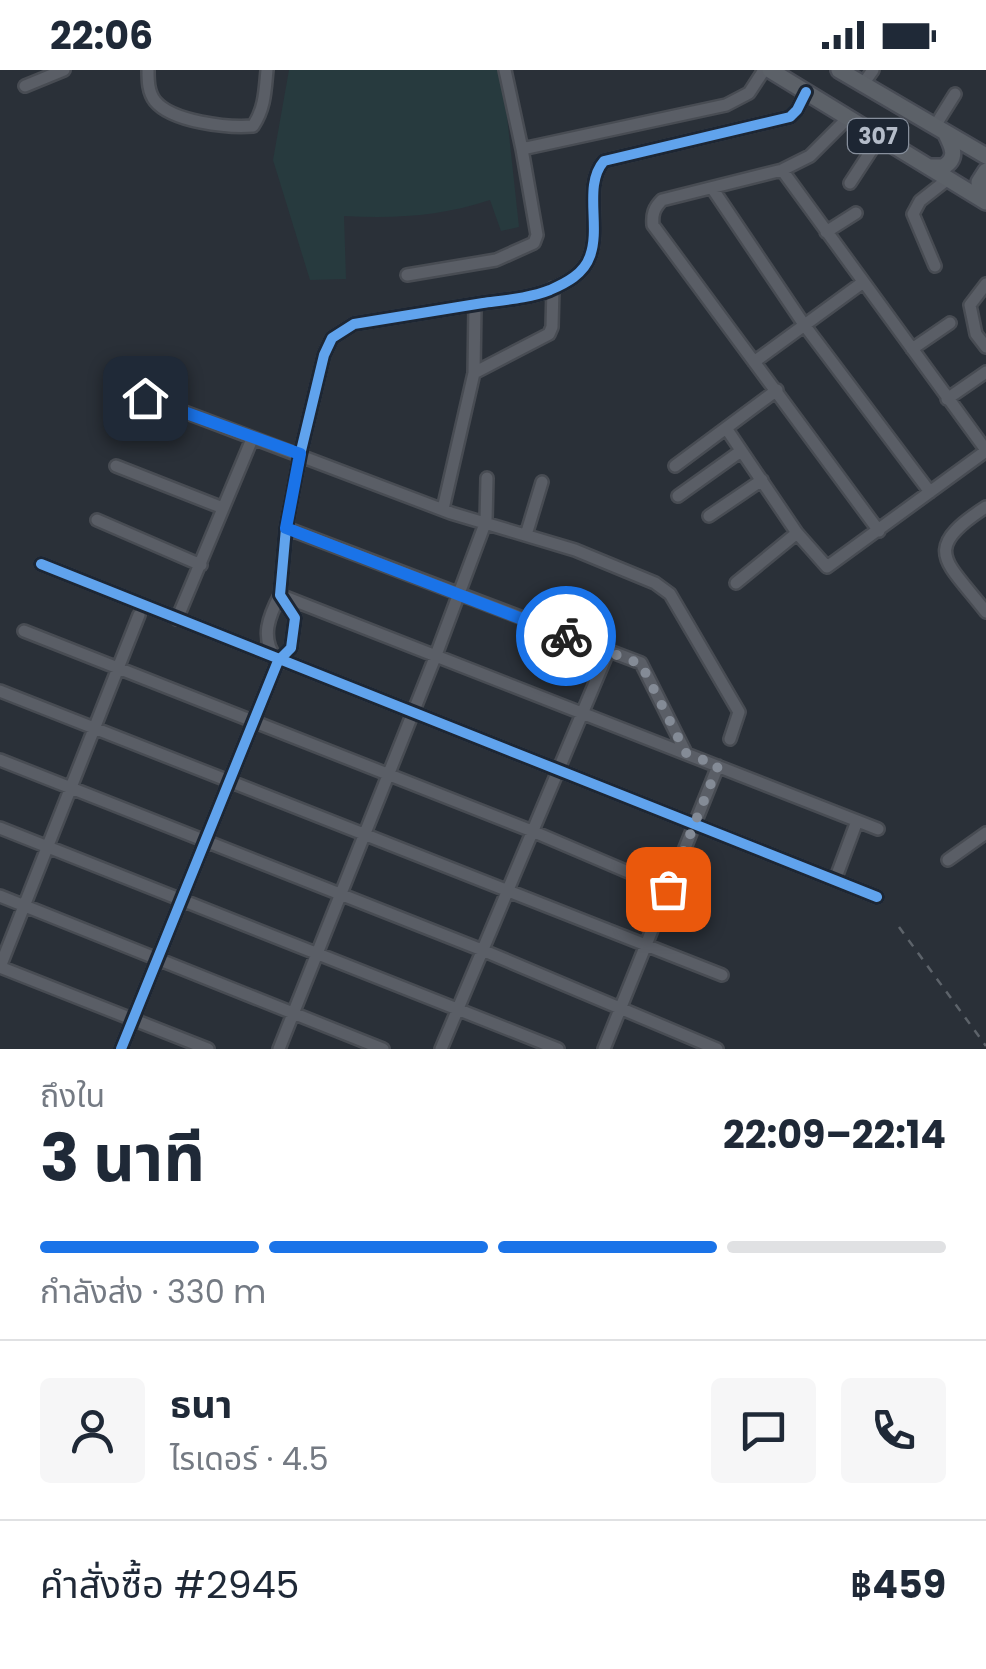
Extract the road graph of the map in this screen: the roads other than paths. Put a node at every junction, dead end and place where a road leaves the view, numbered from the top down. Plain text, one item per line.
1 (64, 70) edge
2 (148, 70) edge
3 (267, 70) edge
4 (505, 70) edge
5 (767, 70) edge
6 (840, 70) edge
7 (873, 70) edge
8 (863, 84) junction
9 (25, 86) dead end
10 (806, 92) junction
11 (955, 94) dead end
12 (849, 117) junction
13 (940, 129) junction
14 (880, 137) junction
15 (522, 149) junction
16 (986, 156) edge
17 (928, 167) junction
18 (782, 170) junction
19 (986, 171) edge
20 (948, 179) junction
21 (850, 183) dead end
22 (712, 188) junction
23 (984, 201) edge
24 (856, 212) dead end
25 (826, 232) junction
26 (935, 266) dead end
27 (407, 275) dead end
28 (862, 283) junction
29 (986, 284) edge
30 (553, 288) junction
31 (475, 305) junction
32 (950, 323) dead end
33 (805, 326) junction
34 (986, 347) edge
35 (912, 349) junction
36 (754, 362) junction
37 (986, 372) edge
38 (474, 373) junction
39 (777, 390) junction
40 (145, 398) dead end
41 (948, 399) junction
42 (726, 428) junction
43 (252, 439) junction
44 (986, 450) edge
45 (741, 451) junction
46 (300, 454) junction
47 (116, 466) dead end
48 (675, 466) dead end
49 (487, 478) dead end
50 (762, 480) junction
51 (542, 482) dead end
52 (930, 492) junction
53 (678, 496) dead end
54 (223, 508) junction
55 (443, 510) junction
56 (984, 512) edge
57 (709, 516) dead end
58 (97, 520) dead end
59 (486, 521) junction
60 (286, 528) junction
61 (878, 532) junction
62 (797, 534) junction
63 (526, 535) junction
64 (42, 564) dead end
65 (201, 564) junction
66 (736, 583) dead end
67 (458, 594) junction
68 (280, 595) junction
69 (986, 612) edge
70 (140, 615) dead end
71 (178, 619) junction
72 (24, 631) dead end
73 (608, 652) junction
74 (436, 655) junction
75 (278, 661) junction
76 (120, 668) junction
77 (0, 690) edge
78 (583, 711) junction
79 (413, 713) junction
80 (253, 720) junction
81 (96, 728) junction
82 (730, 738) dead end
83 (686, 753) junction
84 (0, 760) edge
85 (718, 766) junction
86 (558, 772) junction
87 (388, 774) junction
88 (228, 780) junction
89 (72, 788) junction
90 (858, 820) junction
91 (694, 825) junction
92 (0, 828) edge
93 (878, 829) dead end
94 (532, 831) junction
95 (364, 833) junction
96 (986, 833) edge
97 (205, 839) junction
98 (49, 847) junction
99 (948, 860) dead end
100 (834, 880) junction
101 (668, 889) junction
102 (508, 890) junction
103 (340, 894) junction
104 (0, 896) edge
105 (878, 897) dead end
106 (180, 899) junction
107 (26, 906) junction
108 (646, 944) junction
109 (482, 950) junction
110 (316, 954) junction
111 (157, 958) junction
112 (0, 967) edge
113 (722, 975) dead end
114 (620, 1008) junction
115 (457, 1010) junction
116 (293, 1013) junction
117 (132, 1020) junction
118 (121, 1049) edge
119 (208, 1049) edge
120 (279, 1049) edge
121 (384, 1049) edge
122 (441, 1049) edge
123 (558, 1049) edge
124 (604, 1049) edge
125 (717, 1049) edge

1 - 9 street
2 - 3 street
4 - 15 street
5 - 10 main road, 307
5 - 15 street
6 - 8 main road, 307
7 - 8 street
8 - 13 main road, 307
10 - 12 main road, 307
10 - 30 street
11 - 13 street
12 - 14 main road, 307
12 - 18 street
13 - 16 main road, 307
13 - 17 main road
14 - 17 main road, 307
14 - 21 street
15 - 27 street
17 - 20 main road, 307
18 - 22 street
18 - 25 street
19 - 23 main road
20 - 23 main road, 307
20 - 26 street
22 - 33 street
22 - 36 street
24 - 25 street
25 - 28 street
28 - 33 street
28 - 35 street
29 - 34 street
30 - 31 street
30 - 38 street
31 - 38 street
31 - 46 street
32 - 35 street
33 - 36 street
33 - 52 street
35 - 41 street
36 - 39 street
37 - 41 street
38 - 55 street
39 - 42 street
39 - 61 street
40 - 43 street
41 - 44 street
42 - 45 street
42 - 48 street
43 - 46 street
43 - 54 street
44 - 52 street
45 - 50 street
45 - 53 street
46 - 55 street
46 - 60 street
47 - 54 street
49 - 59 street
50 - 57 street
50 - 62 street
51 - 63 street
52 - 61 street
54 - 65 street
55 - 59 street
56 - 69 street
58 - 65 street
59 - 63 street
59 - 67 street
60 - 67 street
60 - 68 street
61 - 62 street
62 - 66 street
63 - 82 street
64 - 71 street
65 - 71 street
67 - 73 street
67 - 74 street
68 - 74 street
68 - 75 street
68 - 75 street
70 - 76 street
71 - 75 street
72 - 76 street
73 - 78 street
73 - 83 street
74 - 78 street
74 - 79 street
75 - 79 street
75 - 80 street
76 - 80 street
76 - 81 street
77 - 81 street
78 - 83 street
78 - 86 street
79 - 86 street
79 - 87 street
80 - 87 street
80 - 88 street
81 - 88 street
81 - 89 street
83 - 85 street
84 - 89 street
85 - 90 street
85 - 91 street
86 - 91 street
86 - 94 street
87 - 94 street
87 - 95 street
88 - 95 street
88 - 97 street
89 - 97 street
89 - 98 street
90 - 93 street
90 - 100 street
91 - 100 street
91 - 101 street
92 - 98 street
94 - 101 street
94 - 102 street
95 - 102 street
95 - 103 street
96 - 99 street
97 - 103 street
97 - 106 street
98 - 106 street
98 - 107 street
100 - 105 street
101 - 108 street
102 - 108 street
102 - 109 street
103 - 109 street
103 - 110 street
104 - 107 street
106 - 110 street
106 - 111 street
107 - 111 street
107 - 112 street
108 - 113 street
108 - 114 street
109 - 114 street
109 - 115 street
110 - 115 street
110 - 116 street
111 - 116 street
111 - 117 street
112 - 117 street
114 - 124 street
114 - 125 street
115 - 122 street
115 - 123 street
116 - 120 street
116 - 121 street
117 - 118 street
117 - 119 street

